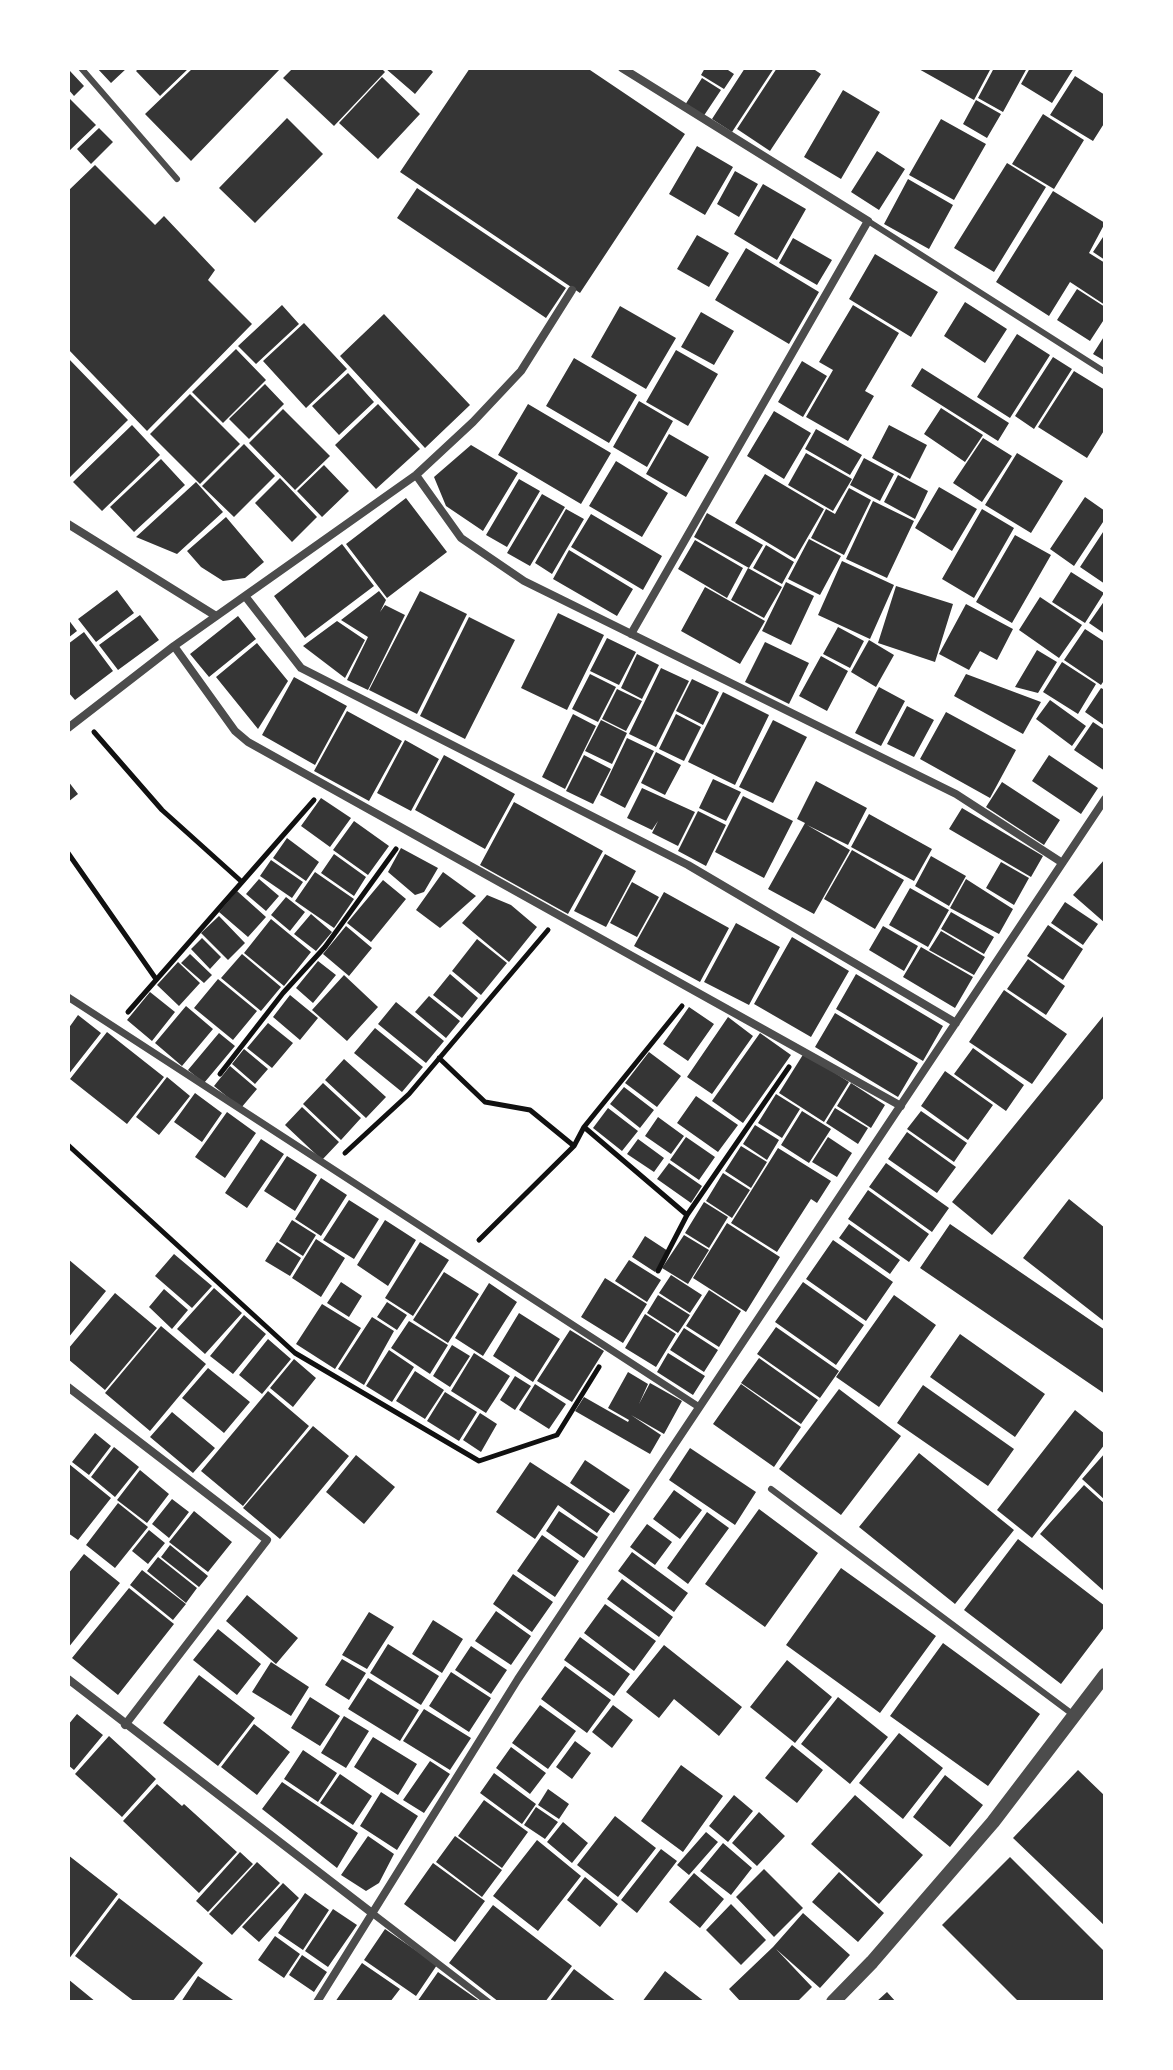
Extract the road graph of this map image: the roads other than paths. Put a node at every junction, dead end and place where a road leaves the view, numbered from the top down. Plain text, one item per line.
1 (81, 68) edge
2 (622, 68) edge
3 (177, 179) dead end
4 (868, 221) junction
5 (572, 290) dead end
6 (1105, 372) edge
7 (416, 475) junction
8 (68, 524) edge
9 (245, 596) junction
10 (216, 616) junction
11 (631, 634) junction
12 (174, 646) junction
13 (68, 728) edge
14 (1105, 799) edge
15 (1061, 862) junction
16 (68, 997) edge
17 (956, 1023) junction
18 (901, 1106) junction
19 (68, 1387) edge
20 (699, 1407) junction
21 (771, 1489) dead end
22 (1105, 1675) edge
23 (68, 1679) edge
24 (1075, 1716) junction
25 (125, 1725) junction
26 (372, 1913) junction
27 (317, 2002) edge
28 (488, 2002) edge
29 (833, 2002) edge

1 - 3 lane
2 - 4 street
4 - 6 lane
4 - 11 street
5 - 7 street
7 - 9 street
7 - 11 street
8 - 10 street
9 - 10 street
9 - 17 street
10 - 12 street
11 - 15 street
12 - 13 street
12 - 18 street
14 - 15 street
15 - 17 street
16 - 20 street
17 - 18 street
18 - 20 street
19 - 25 street
20 - 26 street
21 - 24 lane
22 - 24 street
23 - 25 street
24 - 29 street
25 - 26 street
26 - 27 street
26 - 28 street

